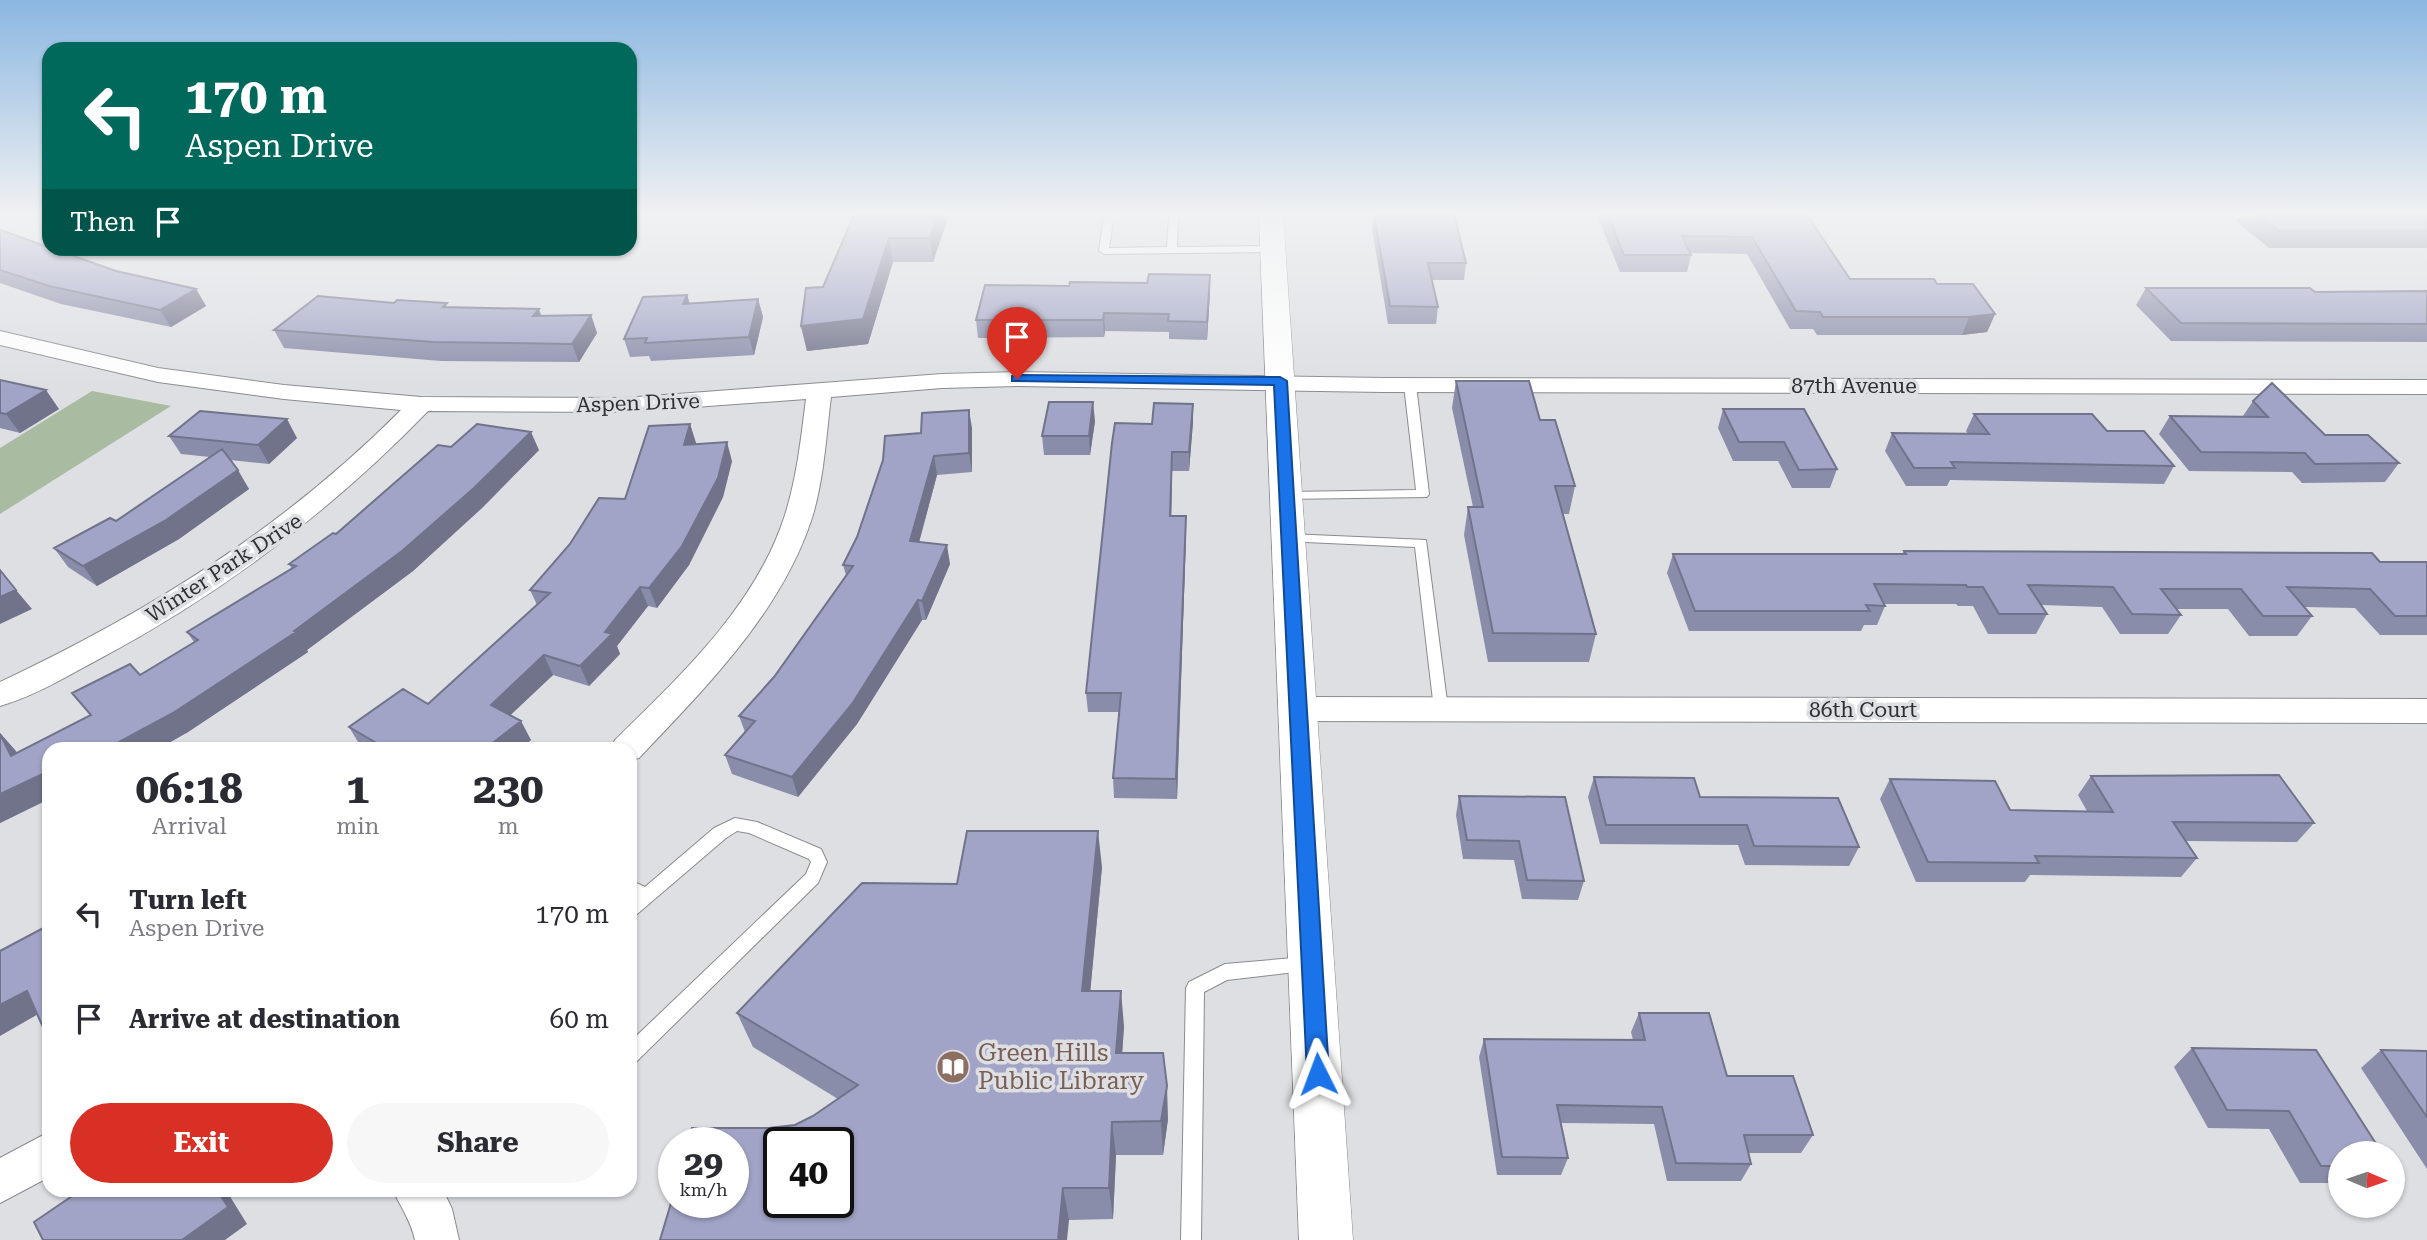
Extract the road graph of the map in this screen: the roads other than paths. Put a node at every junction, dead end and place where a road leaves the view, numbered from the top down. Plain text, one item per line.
1 (1274, 273) edge
2 (0, 338) edge
3 (1280, 381) junction
4 (1410, 385) junction
5 (2427, 387) edge
6 (819, 391) junction
7 (421, 404) junction
8 (1287, 496) junction
9 (1289, 538) junction
10 (0, 695) edge
11 (1298, 709) junction
12 (1441, 709) junction
13 (2427, 711) edge
14 (634, 742) edge
15 (637, 891) edge
16 (646, 896) junction
17 (637, 904) edge
18 (1312, 964) junction
19 (637, 1048) edge
20 (42, 1157) edge
21 (0, 1182) edge
22 (421, 1197) edge
23 (437, 1240) edge
24 (1191, 1240) edge
25 (1326, 1240) edge

1 - 3 street
2 - 7 street, Aspen Drive
3 - 4 street, 87th Avenue
3 - 6 street, Aspen Drive
3 - 8 street
4 - 5 street, 87th Avenue
4 - 8 lane
6 - 7 street, Aspen Drive
6 - 14 street
7 - 10 street, Winter Park Drive
8 - 9 street
9 - 11 street
9 - 12 lane
11 - 12 street, 86th Court
11 - 18 street
12 - 13 street, 86th Court
15 - 16 lane
16 - 17 lane
16 - 19 lane
18 - 24 lane
18 - 25 street
20 - 21 street
22 - 23 street

